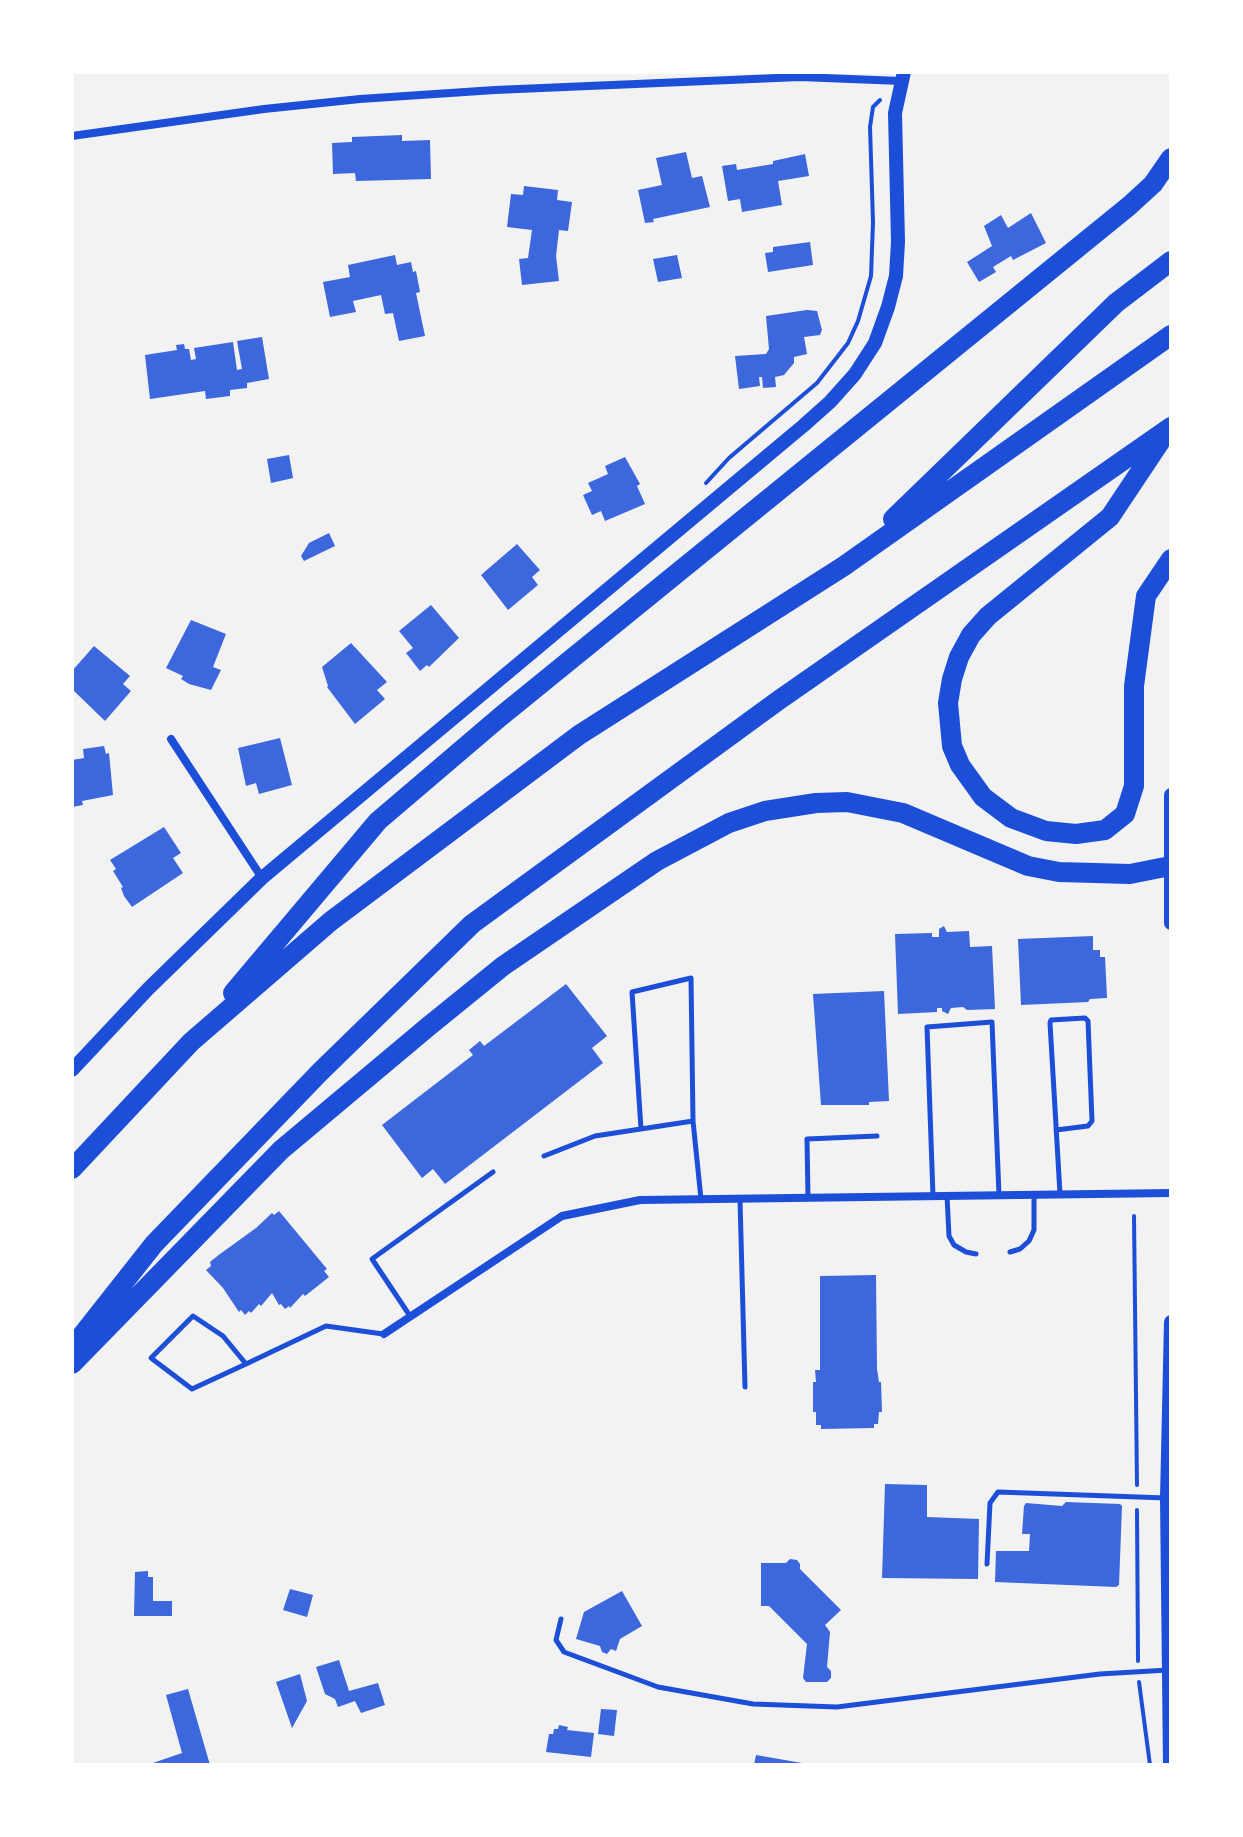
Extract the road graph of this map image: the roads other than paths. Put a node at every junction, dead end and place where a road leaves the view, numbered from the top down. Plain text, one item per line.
1 (800, 75) edge
2 (903, 77) edge
3 (72, 136) edge
4 (1171, 158) edge
5 (1171, 261) edge
6 (1171, 335) edge
7 (1170, 428) edge
8 (1171, 559) edge
9 (844, 566) junction
10 (171, 739) dead end
11 (1171, 795) edge
12 (1171, 866) edge
13 (262, 878) junction
14 (1171, 923) edge
15 (191, 1042) junction
16 (72, 1070) edge
17 (693, 1121) junction
18 (641, 1129) junction
19 (1056, 1130) junction
20 (877, 1136) dead end
21 (544, 1156) dead end
22 (72, 1169) edge
23 (493, 1172) dead end
24 (1171, 1193) edge
25 (1034, 1194) junction
26 (1060, 1194) junction
27 (947, 1195) junction
28 (999, 1195) junction
29 (933, 1196) junction
30 (808, 1198) junction
31 (701, 1199) junction
32 (740, 1199) junction
33 (1010, 1252) dead end
34 (976, 1254) dead end
35 (411, 1317) junction
36 (1171, 1322) edge
37 (384, 1334) joint
38 (72, 1348) edge
39 (72, 1364) edge
40 (246, 1364) junction
41 (745, 1387) dead end
42 (1167, 1498) junction
43 (987, 1564) dead end
44 (1169, 1578) edge
45 (561, 1619) dead end
46 (1169, 1670) junction
47 (1170, 1765) edge

1 - 2 street
1 - 3 street
2 - 13 street
4 - 15 highway
5 - 9 highway
6 - 9 highway
7 - 8 highway
7 - 38 highway
9 - 15 highway
10 - 13 street
11 - 12 street
12 - 14 street
12 - 39 highway
13 - 16 street
15 - 22 highway
17 - 18 lane
17 - 18 lane
17 - 31 lane
18 - 21 lane
19 - 19 lane
19 - 26 lane
20 - 30 lane
23 - 35 lane
24 - 26 street
25 - 26 street
25 - 28 street
25 - 33 lane
27 - 28 street
27 - 29 street
27 - 34 lane
28 - 29 lane
29 - 30 street
30 - 32 street
31 - 32 street
31 - 35 street
32 - 41 lane
35 - 37 street
36 - 42 street
37 - 40 lane
40 - 40 lane
42 - 43 lane
42 - 44 street
44 - 46 street
45 - 46 lane
46 - 47 street

